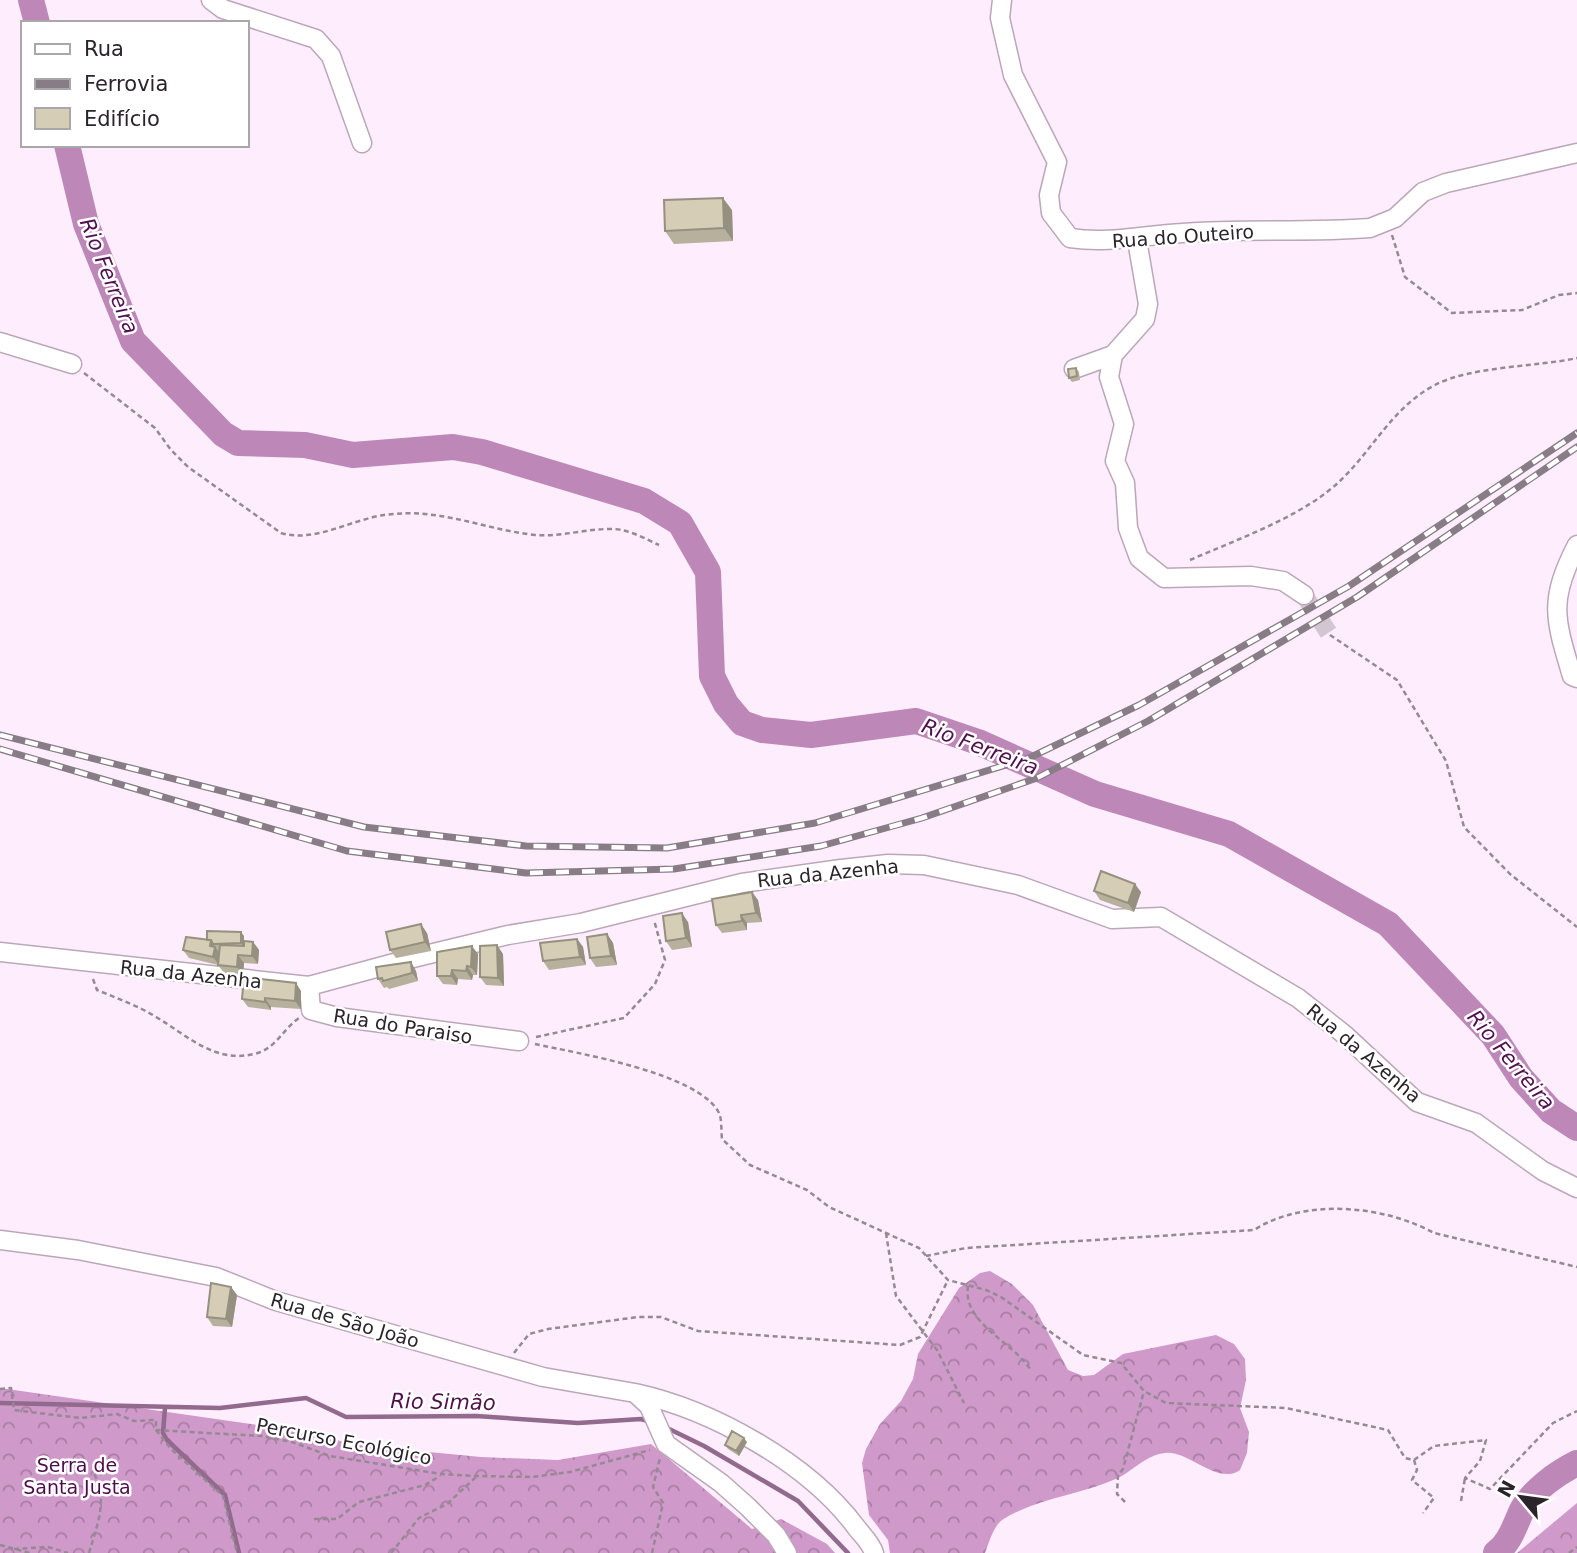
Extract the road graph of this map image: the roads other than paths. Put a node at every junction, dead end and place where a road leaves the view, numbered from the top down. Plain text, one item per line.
1 (211, 0) edge
2 (1002, 0) edge
3 (362, 143) dead end
4 (1577, 153) edge
5 (1137, 240) junction
6 (0, 342) edge
7 (1113, 355) junction
8 (72, 364) road end
9 (1074, 369) edge
10 (1577, 545) edge
11 (1304, 596) tunnel mouth
12 (1577, 678) edge
13 (0, 952) edge
14 (309, 986) junction
15 (519, 1041) road end
16 (1577, 1188) edge
17 (0, 1240) edge
18 (635, 1393) junction
19 (787, 1553) edge
20 (874, 1553) edge

1 - 3 street
2 - 5 street, Rua do Outeiro
4 - 5 street, Rua do Outeiro
5 - 7 street
6 - 8 street
7 - 9 street
7 - 11 street
10 - 12 street
13 - 14 street, Rua da Azenha
14 - 15 street, Rua do Paraiso
14 - 16 street, Rua da Azenha
17 - 18 street, Rua de São João
18 - 19 street
18 - 20 street, Rua de São João

